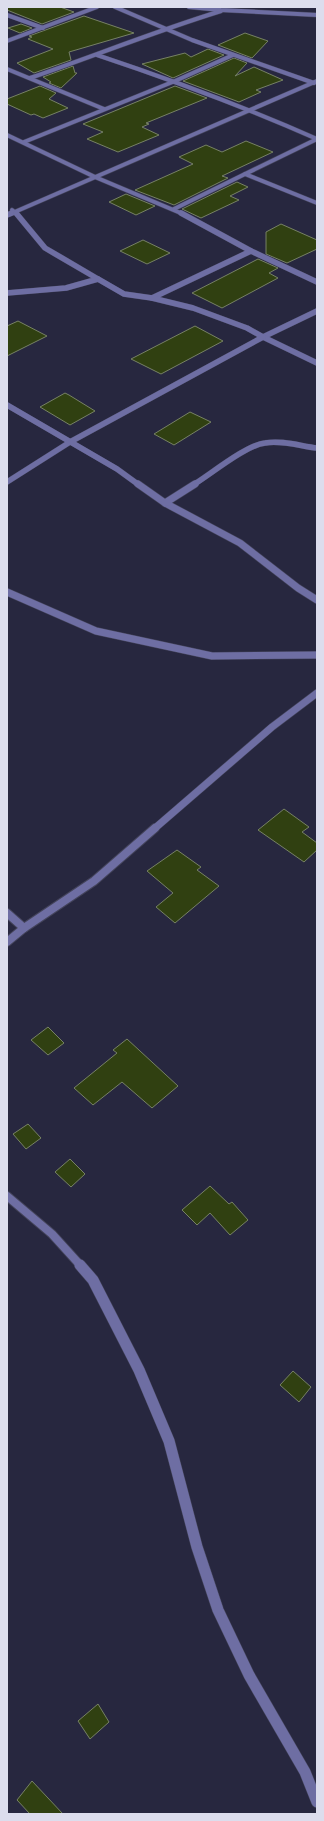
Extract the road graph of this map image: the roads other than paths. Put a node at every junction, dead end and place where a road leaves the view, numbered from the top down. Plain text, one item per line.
1 (97, 7) edge
2 (115, 7) edge
3 (189, 7) edge
4 (289, 10) dead end
5 (221, 11) junction
6 (282, 12) junction
7 (7, 15) edge
8 (317, 15) edge
9 (43, 28) junction
10 (163, 29) junction
11 (7, 41) edge
12 (97, 55) junction
13 (233, 55) junction
14 (7, 69) edge
15 (30, 78) junction
16 (175, 80) junction
17 (317, 81) edge
18 (312, 82) junction
19 (317, 84) edge
20 (104, 109) junction
21 (251, 110) junction
22 (7, 135) edge
23 (317, 139) edge
24 (24, 142) junction
25 (245, 174) junction
26 (95, 177) junction
27 (317, 203) edge
28 (174, 209) junction
29 (7, 210) edge
30 (15, 211) junction
31 (7, 215) edge
32 (251, 251) junction
33 (98, 279) junction
34 (317, 282) edge
35 (7, 293) edge
36 (152, 298) junction
37 (317, 311) edge
38 (263, 337) junction
39 (317, 363) edge
40 (7, 405) edge
41 (70, 442) junction
42 (317, 448) edge
43 (7, 482) edge
44 (165, 503) junction
45 (7, 592) edge
46 (317, 600) edge
47 (317, 655) edge
48 (317, 693) edge
49 (7, 913) edge
50 (24, 928) junction
51 (7, 942) edge
52 (7, 1196) edge
53 (317, 1802) edge

1 - 9 street
2 - 10 street
3 - 5 street
4 - 6 street
5 - 6 street
5 - 10 street
6 - 8 street
7 - 9 street
9 - 11 street
10 - 12 street
10 - 13 street
12 - 15 street
12 - 16 street
13 - 16 street
13 - 18 street
14 - 15 street
15 - 20 street
16 - 20 street
16 - 21 street
17 - 18 street
18 - 19 street
18 - 21 street
20 - 24 street
21 - 23 street
21 - 26 street
22 - 24 street
23 - 25 street
24 - 26 street
25 - 27 street
25 - 28 street
26 - 28 street
26 - 30 street
28 - 32 street
29 - 30 street
30 - 31 street
30 - 33 street
32 - 34 street
32 - 36 street
33 - 35 street
33 - 36 street
36 - 38 street
37 - 38 street
38 - 39 street
38 - 41 street
40 - 41 street
41 - 43 street
41 - 44 street
42 - 44 street
44 - 46 street
45 - 47 street
48 - 50 street
49 - 50 street
50 - 51 street
52 - 53 street

